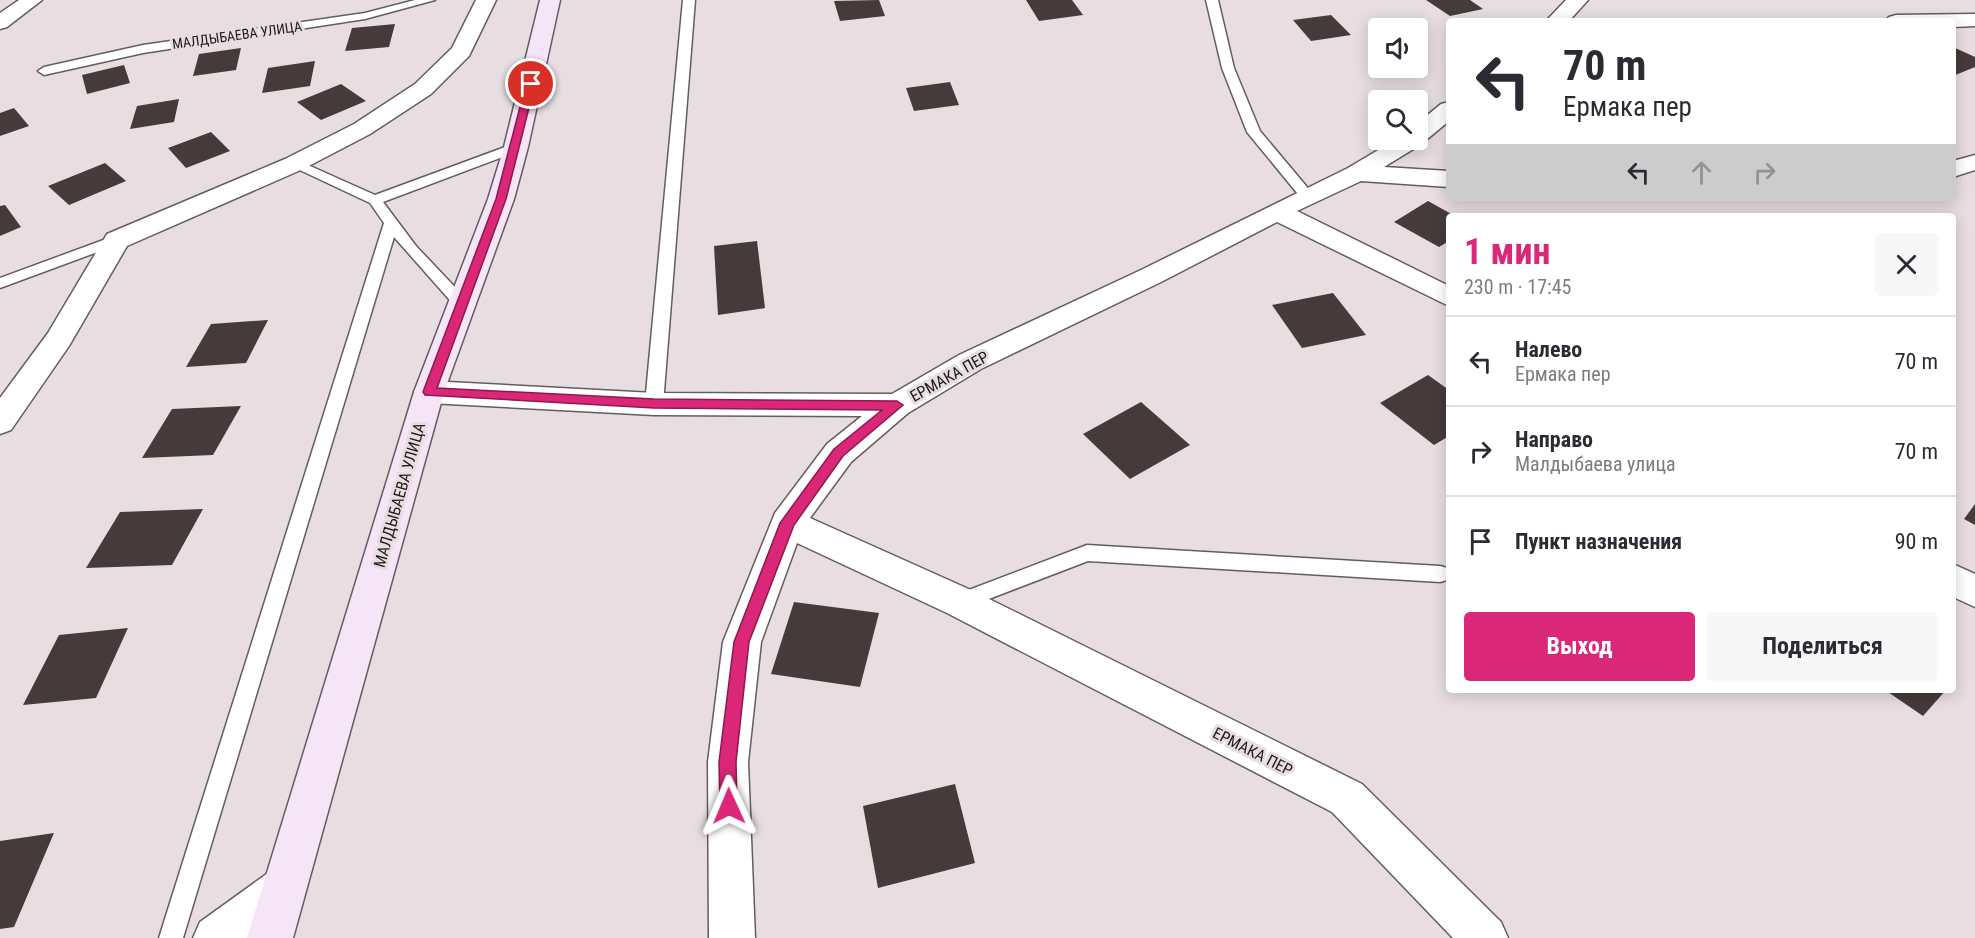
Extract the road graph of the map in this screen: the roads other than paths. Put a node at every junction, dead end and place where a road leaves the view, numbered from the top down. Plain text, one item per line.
1 (32, 0) edge
2 (429, 0) edge
3 (486, 0) edge
4 (550, 0) edge
5 (688, 0) edge
6 (1212, 0) edge
7 (1578, 0) edge
8 (1560, 18) edge
9 (1956, 20) edge
10 (1975, 20) edge
11 (0, 23) edge
12 (44, 71) dead end
13 (1446, 112) edge
14 (1446, 125) edge
15 (1428, 127) edge
16 (1428, 131) edge
17 (516, 147) junction
18 (1395, 150) edge
19 (1975, 162) edge
20 (294, 164) junction
21 (1956, 168) edge
22 (1357, 173) junction
23 (1446, 179) edge
24 (1307, 196) junction
25 (375, 200) junction
26 (1278, 212) junction
27 (391, 224) junction
28 (117, 240) junction
29 (0, 284) edge
30 (1446, 296) edge
31 (461, 302) junction
32 (429, 392) junction
33 (654, 404) junction
34 (897, 405) junction
35 (0, 422) edge
36 (787, 523) junction
37 (1440, 574) dead end
38 (1956, 581) edge
39 (1975, 592) edge
40 (960, 602) junction
41 (284, 889) junction
42 (171, 938) edge
43 (216, 938) edge
44 (270, 938) edge
45 (732, 938) edge
46 (1485, 938) edge

1 - 11 street
2 - 12 lane, МАЛДЫБАЕВА УЛИЦА
3 - 20 street
4 - 17 main road, МАЛДЫБАЕВА УЛИЦА
5 - 33 lane
6 - 24 lane
7 - 8 street
9 - 10 street
13 - 15 street
14 - 16 street
17 - 25 lane
17 - 31 main road, МАЛДЫБАЕВА УЛИЦА
18 - 22 street, ЕРМАКА ПЕР
19 - 21 street
20 - 25 lane
20 - 28 street
22 - 23 street, ЕРМАКА ПЕР
22 - 24 street, ЕРМАКА ПЕР
24 - 26 street, ЕРМАКА ПЕР
25 - 27 lane
26 - 30 street
26 - 34 street, ЕРМАКА ПЕР
27 - 31 lane
27 - 42 lane
28 - 29 lane
28 - 35 street
31 - 32 main road, МАЛДЫБАЕВА УЛИЦА
32 - 33 street, ЕРМАКА ПЕР
32 - 41 main road, МАЛДЫБАЕВА УЛИЦА
33 - 34 street, ЕРМАКА ПЕР
34 - 36 street
36 - 40 street, ЕРМАКА ПЕР
36 - 45 street
37 - 40 lane
38 - 39 street
40 - 46 street, ЕРМАКА ПЕР
41 - 43 street
41 - 44 main road, МАЛДЫБАЕВА УЛИЦА

